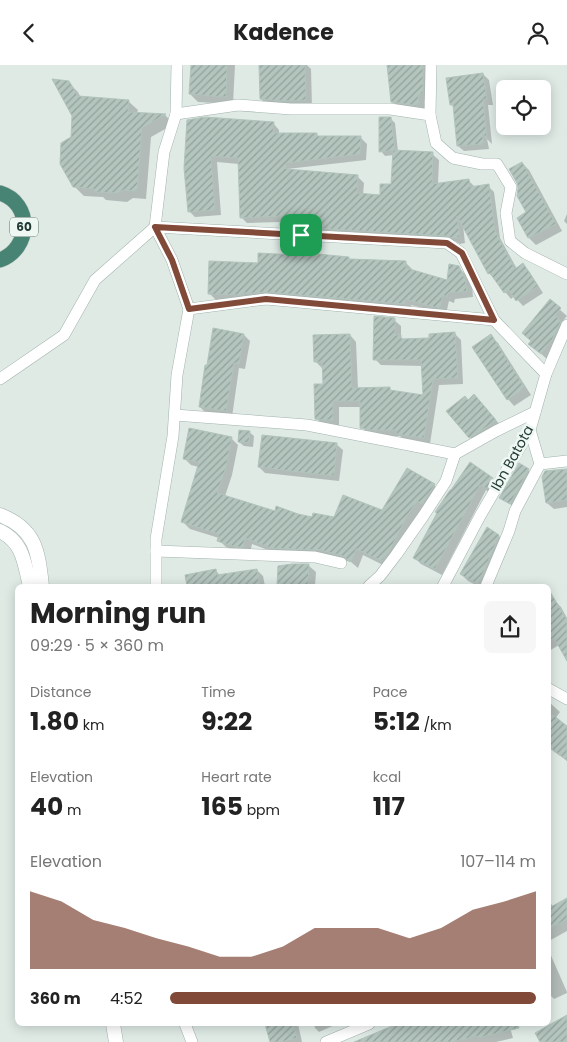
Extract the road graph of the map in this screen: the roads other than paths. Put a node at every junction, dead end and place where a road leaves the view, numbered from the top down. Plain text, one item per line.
1 (177, 65) edge
2 (431, 65) edge
3 (176, 114) junction
4 (430, 115) junction
5 (0, 193) edge
6 (155, 227) junction
7 (0, 260) edge
8 (567, 274) edge
9 (189, 309) junction
10 (494, 320) junction
11 (567, 325) edge
12 (546, 374) junction
13 (0, 379) edge
14 (535, 412) junction
15 (174, 415) junction
16 (530, 430) junction
17 (455, 454) junction
18 (567, 461) edge
19 (540, 464) junction
20 (1, 515) edge
21 (1, 532) edge
22 (156, 551) junction
23 (341, 563) dead end
24 (30, 584) edge
25 (42, 584) edge
26 (156, 584) edge
27 (372, 584) edge
28 (444, 584) edge
29 (487, 584) edge
30 (551, 690) edge
31 (567, 699) edge
32 (113, 1026) edge
33 (186, 1026) edge
34 (364, 1026) edge
35 (116, 1042) edge
36 (192, 1042) edge
37 (326, 1042) edge

1 - 3 street
2 - 4 street
3 - 4 street
3 - 6 street
4 - 8 street
5 - 7 highway, 60
6 - 9 street
6 - 10 street
6 - 13 street
9 - 10 street
9 - 15 street
10 - 12 street
11 - 12 street, Ibn Batota
12 - 14 street, Ibn Batota
14 - 16 street, Ibn Batota
14 - 17 street
15 - 17 street
15 - 22 street
16 - 19 street
16 - 28 street, Ibn Batota
17 - 27 street
18 - 19 street
19 - 29 street
20 - 25 street
21 - 24 street
22 - 23 street
22 - 26 street
30 - 31 street
32 - 35 street
33 - 36 street
34 - 37 street

